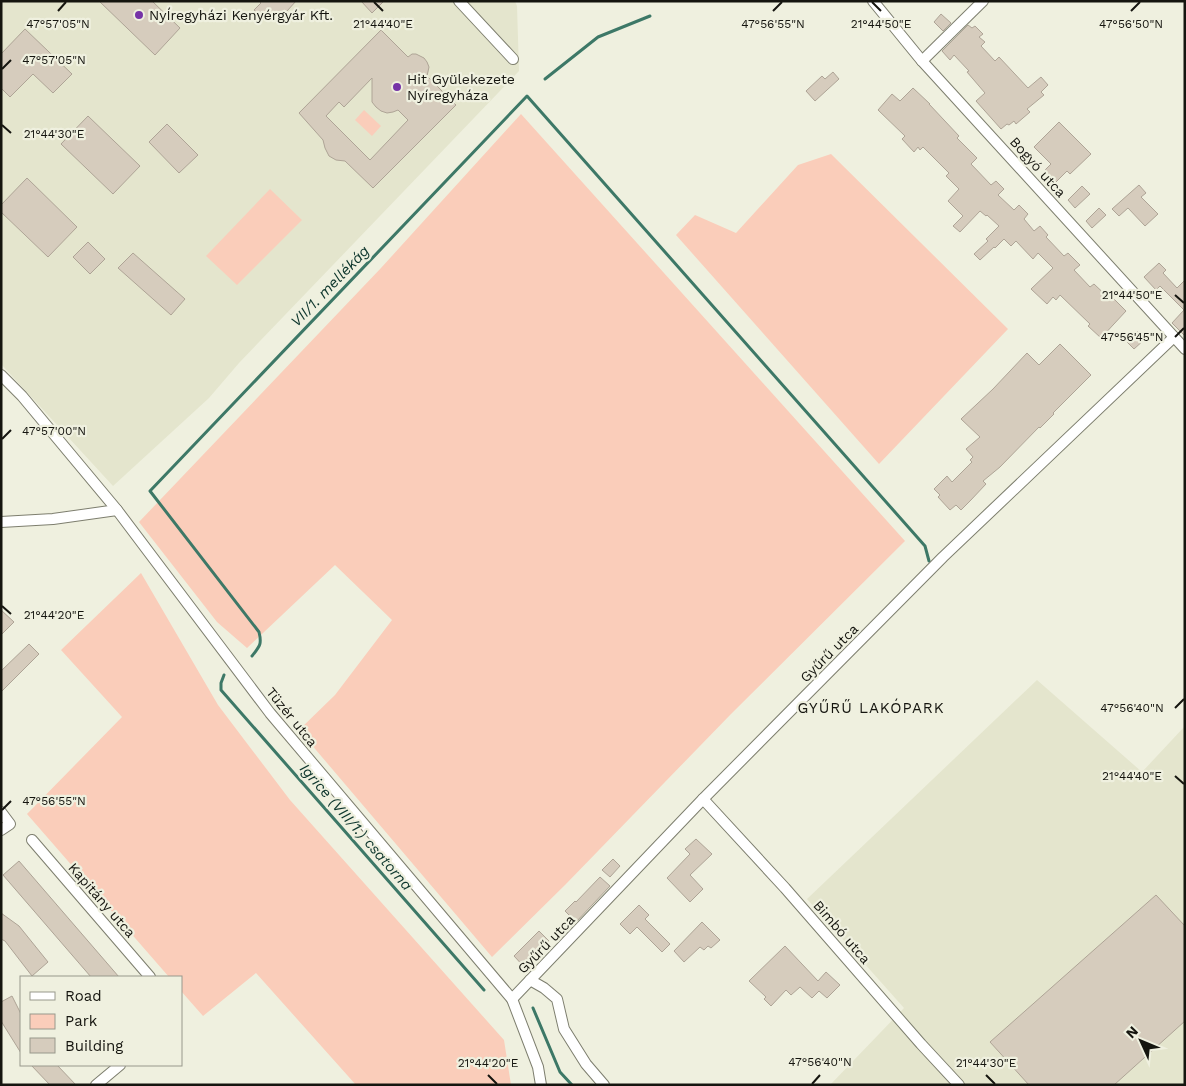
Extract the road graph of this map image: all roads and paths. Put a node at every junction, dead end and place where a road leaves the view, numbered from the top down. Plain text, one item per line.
1 (459, 1) edge
2 (873, 1) edge
3 (983, 1) edge
4 (512, 59) dead end
5 (922, 61) junction
6 (1174, 337) junction
7 (1185, 349) edge
8 (1, 374) edge
9 (117, 510) junction
10 (1, 522) edge
11 (703, 799) junction
12 (1, 812) edge
13 (6, 827) edge
14 (32, 840) dead end
15 (149, 976) edge
16 (530, 980) junction
17 (512, 999) junction
18 (119, 1066) edge
19 (96, 1085) edge
20 (540, 1085) edge
21 (604, 1085) edge
22 (959, 1085) edge

1 - 4 street
2 - 5 street, Bogyó utca
3 - 5 street
5 - 6 street, Bogyó utca
6 - 7 street, Bogyó utca
6 - 11 street, Gyűrű utca
8 - 9 street, Tüzér utca
9 - 10 street
9 - 17 street, Tüzér utca
11 - 16 street, Gyűrű utca
11 - 22 street, Bimbó utca
12 - 13 street
14 - 15 street, Kapitány utca
16 - 17 street, Gyűrű utca
16 - 21 street
17 - 20 street, Tüzér utca
18 - 19 street

